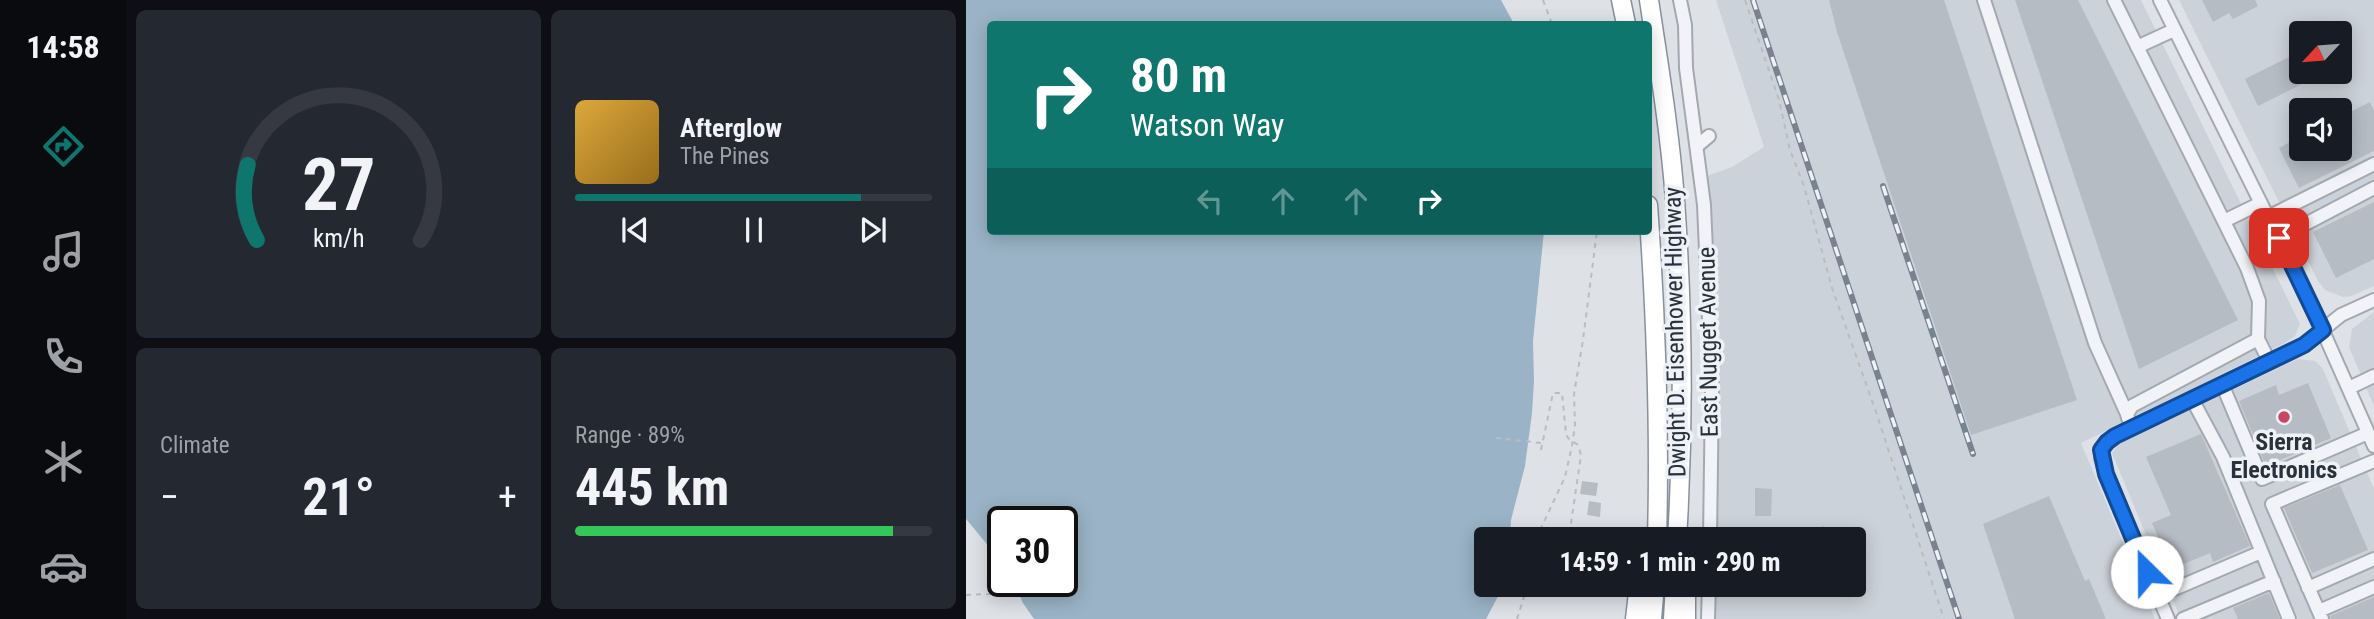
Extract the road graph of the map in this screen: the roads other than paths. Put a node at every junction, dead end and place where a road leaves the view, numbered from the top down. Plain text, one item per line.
1 (1621, 0) edge
2 (1649, 0) edge
3 (1680, 0) edge
4 (1984, 0) edge
5 (2114, 0) edge
6 (2160, 0) edge
7 (1625, 21) edge
8 (2175, 30) junction
9 (2137, 47) junction
10 (1709, 136) dead end
11 (1697, 146) junction
12 (2374, 164) edge
13 (2374, 188) edge
14 (2303, 200) junction
15 (2261, 203) junction
16 (2268, 217) junction
17 (2314, 220) junction
18 (2224, 221) junction
19 (1650, 235) edge
20 (2279, 238) junction
21 (1679, 280) junction
22 (2374, 300) edge
23 (1656, 318) junction
24 (2323, 330) junction
25 (2258, 340) junction
26 (2269, 361) junction
27 (2374, 376) edge
28 (2222, 384) junction
29 (2349, 388) junction
30 (2192, 399) junction
31 (2127, 414) junction
32 (2132, 428) junction
33 (2368, 433) junction
34 (2374, 446) edge
35 (2374, 461) edge
36 (1646, 527) edge
37 (1657, 527) edge
38 (1677, 527) edge
39 (1686, 527) edge
40 (1710, 527) edge
41 (2262, 552) junction
42 (2374, 559) edge
43 (2274, 581) junction
44 (2374, 587) edge
45 (2308, 588) junction
46 (2158, 596) junction
47 (1637, 597) edge
48 (1654, 597) edge
49 (1674, 597) edge
50 (1686, 597) edge
51 (1709, 597) edge
52 (2320, 615) edge
53 (1634, 619) edge
54 (1653, 619) edge
55 (1673, 619) edge
56 (1686, 619) edge
57 (1708, 619) edge
58 (2168, 619) edge
59 (2183, 619) edge
60 (2290, 619) edge

1 - 7 highway
2 - 21 highway, Dwight D. Eisenhower Highway
3 - 11 street, East Nugget Avenue
4 - 31 street
5 - 9 street
6 - 8 street
8 - 9 street
8 - 15 street
9 - 18 street
10 - 11 street
11 - 40 street, East Nugget Avenue
12 - 14 street
13 - 17 street
14 - 16 street
14 - 17 street
15 - 16 street
15 - 18 street
16 - 20 street
17 - 20 street
18 - 25 street
19 - 23 highway, Dwight D. Eisenhower Highway
20 - 24 street
21 - 38 highway, Dwight D. Eisenhower Highway
21 - 39 highway
22 - 24 street
23 - 36 highway
23 - 37 highway, Dwight D. Eisenhower Highway
24 - 26 street
24 - 29 street
25 - 26 street
25 - 31 street
26 - 28 street
27 - 29 street
28 - 30 street
28 - 33 street
29 - 33 street
30 - 32 street
30 - 41 street
31 - 32 street
32 - 46 street
33 - 34 street
35 - 45 street
41 - 43 street
41 - 46 street
42 - 45 street
43 - 59 street
43 - 60 street
44 - 52 street
45 - 52 street
46 - 58 street
47 - 53 highway
48 - 54 highway
49 - 55 highway
50 - 56 highway
51 - 57 street

